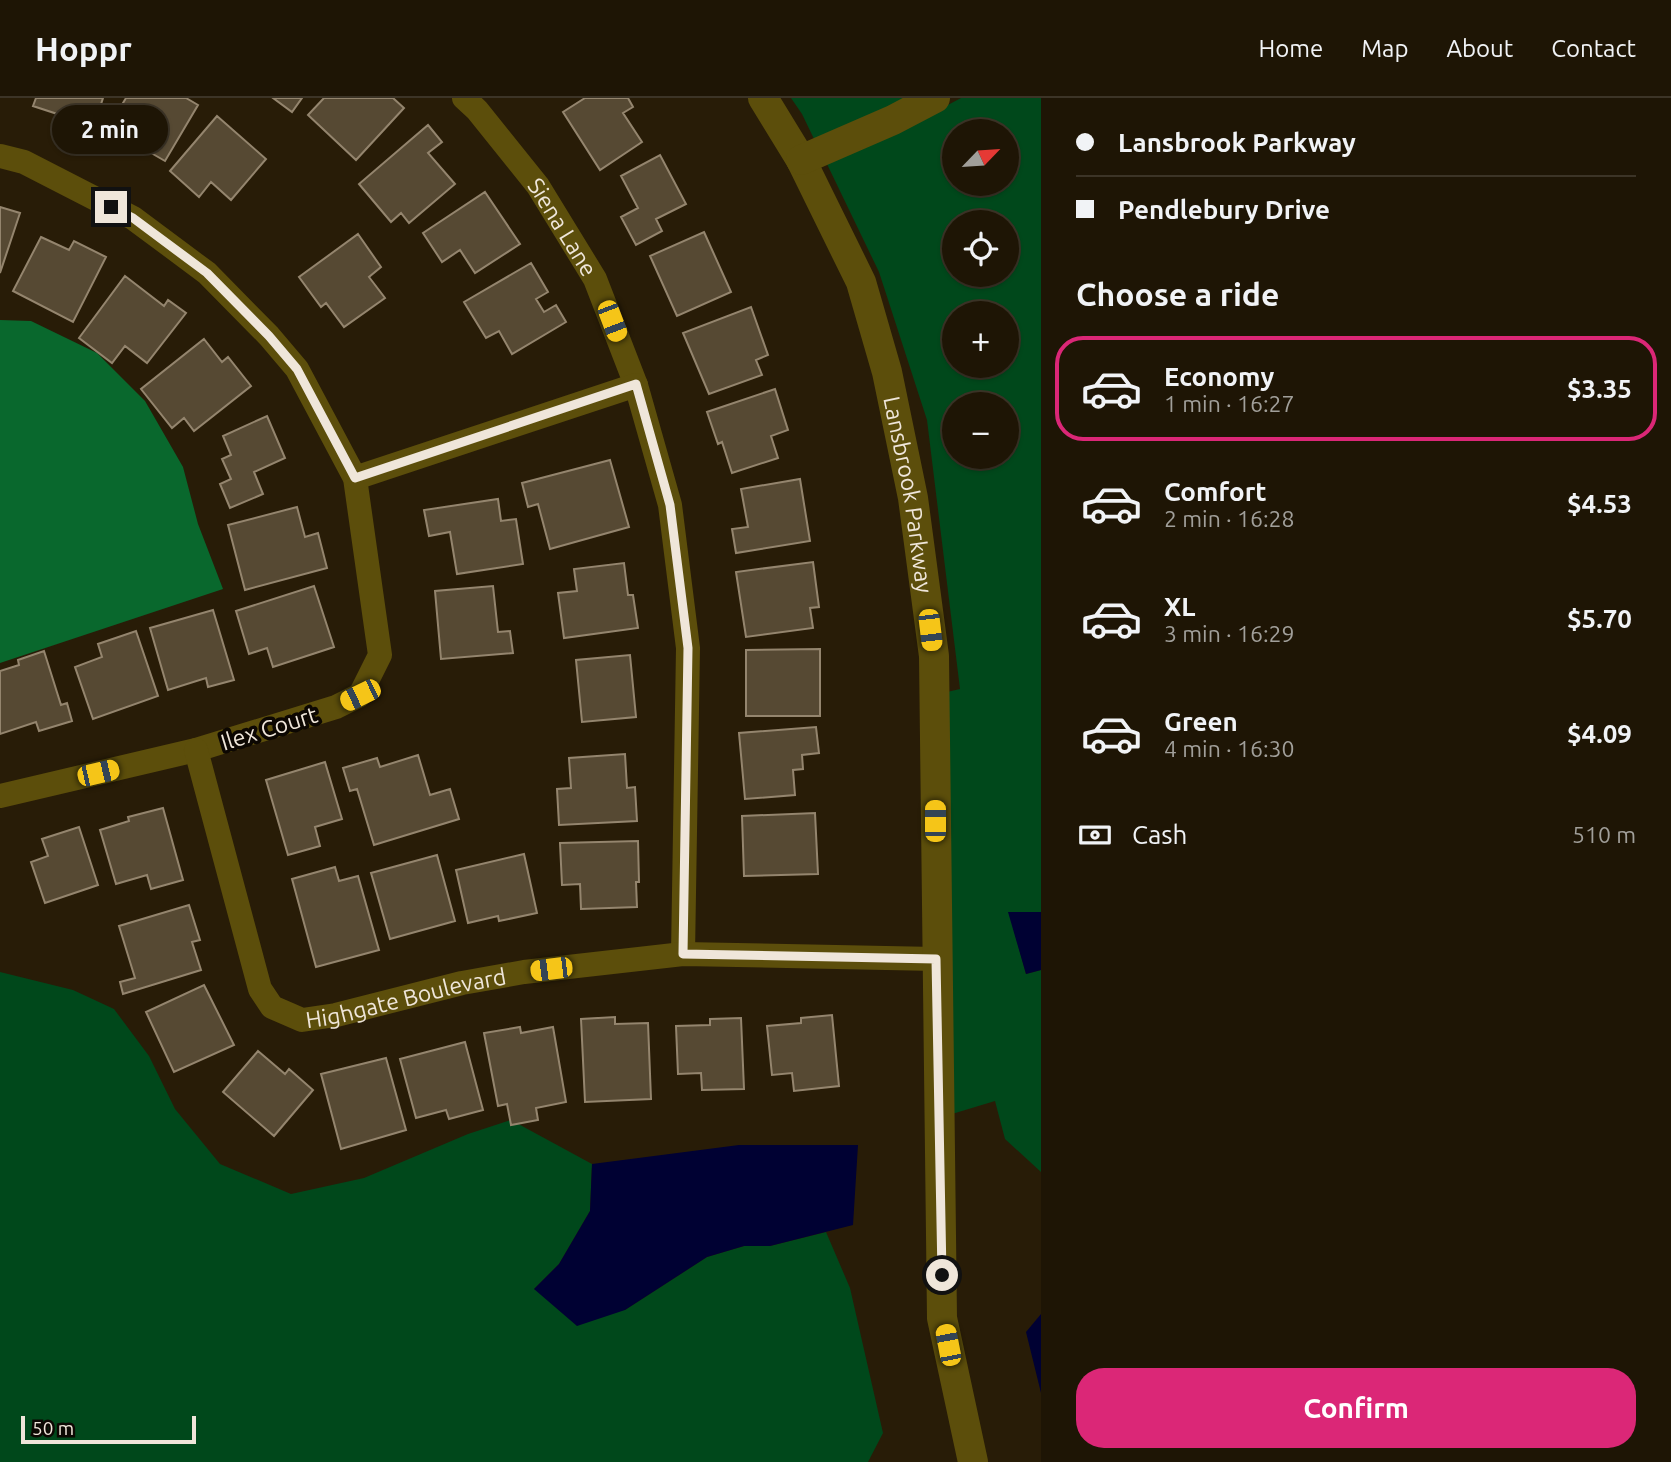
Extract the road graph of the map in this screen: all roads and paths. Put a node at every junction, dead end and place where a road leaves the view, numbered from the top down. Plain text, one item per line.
1 (464, 98) edge
2 (764, 98) edge
3 (935, 98) edge
4 (0, 156) edge
5 (801, 160) junction
6 (636, 384) junction
7 (355, 478) junction
8 (196, 750) junction
9 (0, 796) edge
10 (683, 954) junction
11 (936, 959) junction
12 (973, 1462) edge

1 - 6 street, Siena Lane
2 - 5 street, Lansbrook Parkway
3 - 5 street
4 - 7 street, Ilex Court
5 - 11 street, Lansbrook Parkway
6 - 7 street
6 - 10 street, Siena Lane
7 - 8 street, Ilex Court
8 - 9 street, Ilex Court
8 - 10 street, Highgate Boulevard
10 - 11 street, Highgate Boulevard
11 - 12 street, Lansbrook Parkway

